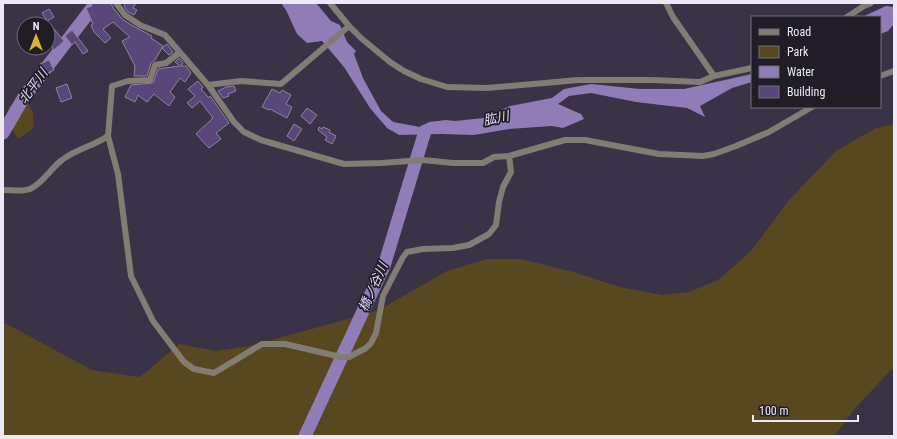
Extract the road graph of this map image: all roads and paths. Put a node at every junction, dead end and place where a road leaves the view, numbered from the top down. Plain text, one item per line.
1 (116, 3) edge
2 (330, 3) edge
3 (666, 3) edge
4 (872, 3) edge
5 (849, 16) edge
6 (347, 28) junction
7 (179, 53) junction
8 (751, 68) edge
9 (894, 71) edge
10 (714, 76) junction
11 (881, 76) edge
12 (208, 85) junction
13 (810, 108) edge
14 (108, 136) junction
15 (509, 156) junction
16 (3, 190) edge

1 - 7 street
2 - 6 street
3 - 10 street
4 - 5 street
6 - 10 street
6 - 12 street
7 - 12 street
7 - 14 street
8 - 10 street
9 - 11 street
12 - 15 street
13 - 15 street
14 - 15 street
14 - 16 street

